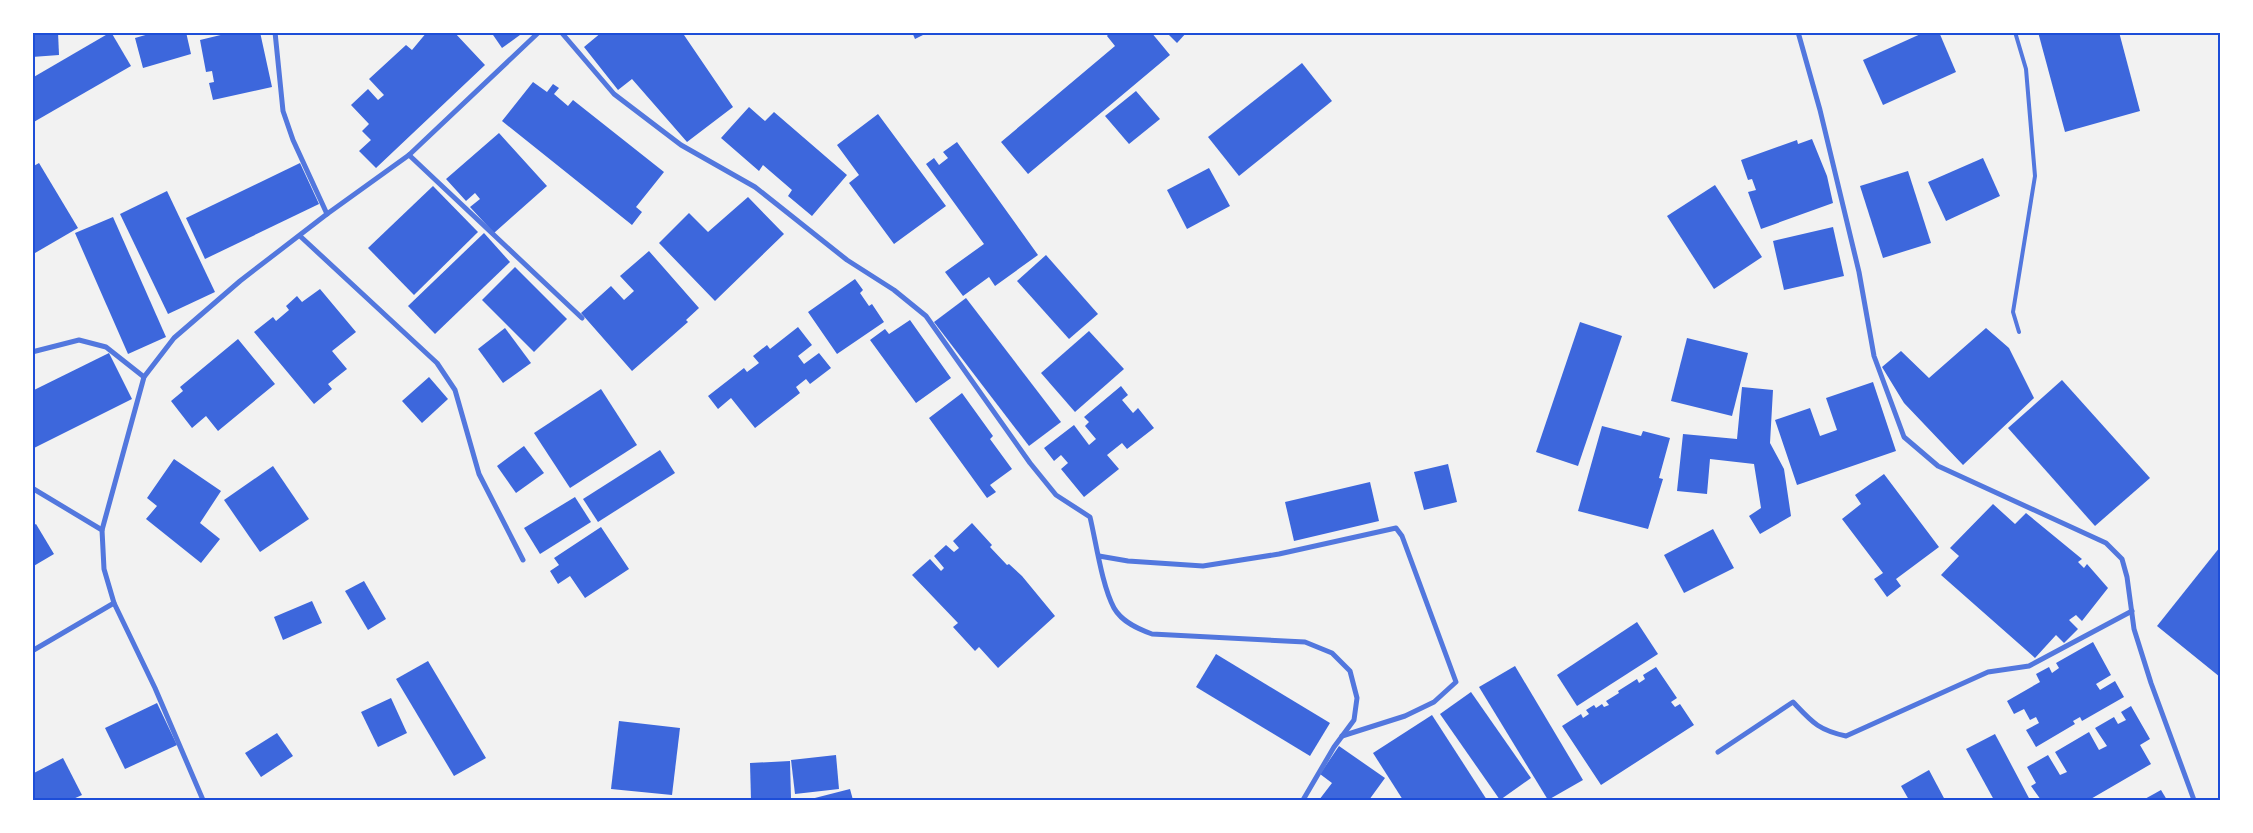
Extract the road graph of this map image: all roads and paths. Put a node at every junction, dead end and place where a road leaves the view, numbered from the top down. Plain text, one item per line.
1 (275, 32) edge
2 (539, 32) edge
3 (561, 32) edge
4 (1798, 32) edge
5 (2015, 32) edge
6 (409, 155) junction
7 (327, 214) junction
8 (300, 236) junction
9 (582, 318) dead end
10 (2019, 332) dead end
11 (32, 352) edge
12 (144, 376) junction
13 (32, 488) edge
14 (102, 530) junction
15 (1099, 556) junction
16 (523, 560) dead end
17 (114, 603) junction
18 (2132, 611) junction
19 (32, 651) edge
20 (1342, 736) junction
21 (1718, 752) dead end
22 (203, 800) edge
23 (1304, 800) edge
24 (2194, 800) edge

1 - 7 street
2 - 6 street
3 - 15 street
4 - 18 street
5 - 10 lane
6 - 7 street
6 - 9 street
7 - 8 street
8 - 12 street
8 - 16 street
11 - 12 street
12 - 14 street
13 - 14 street
14 - 17 street
15 - 20 street
15 - 20 street
17 - 19 street
17 - 22 street
18 - 21 street
18 - 24 street
20 - 23 street

